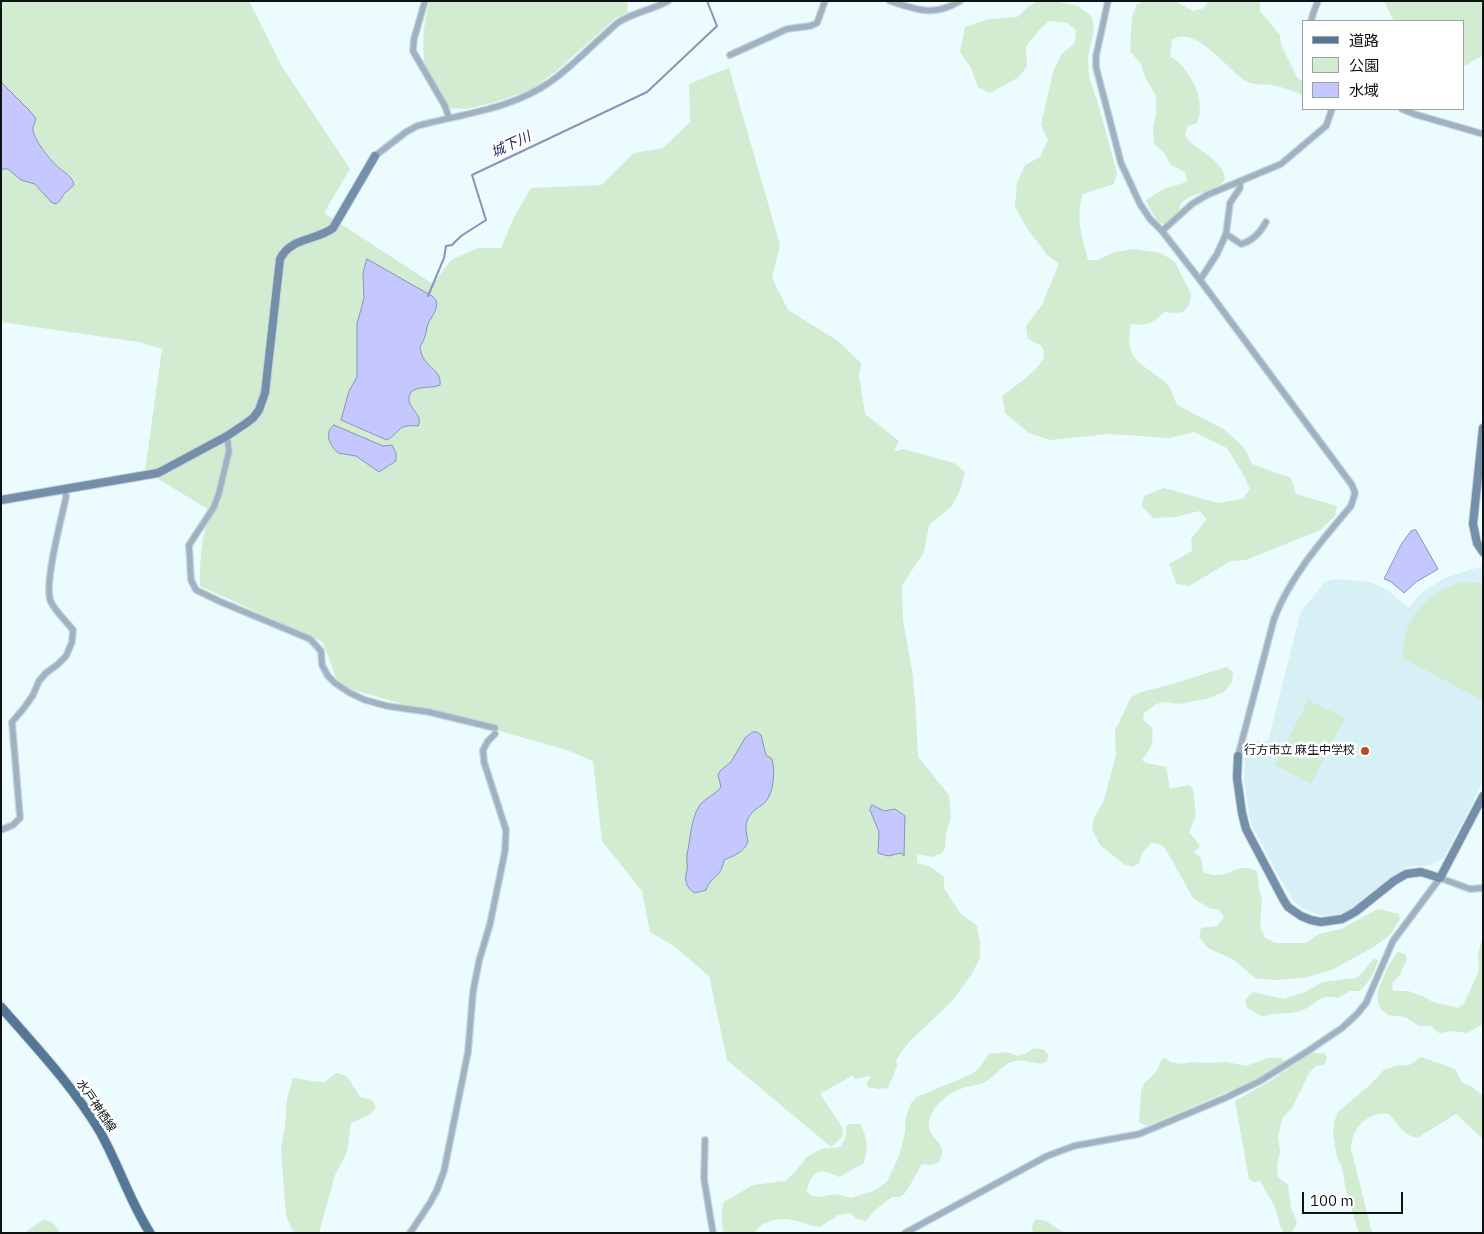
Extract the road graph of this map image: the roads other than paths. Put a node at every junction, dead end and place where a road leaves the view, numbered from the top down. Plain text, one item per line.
1 (425, 1) edge
2 (668, 1) edge
3 (825, 1) edge
4 (890, 1) edge
5 (960, 1) edge
6 (1108, 1) edge
7 (1318, 1) edge
8 (1312, 20) edge
9 (730, 55) dead end
10 (1332, 110) edge
11 (1404, 110) edge
12 (449, 118) junction
13 (1483, 134) edge
14 (375, 156) joint
15 (1240, 181) junction
16 (1266, 222) dead end
17 (1162, 231) junction
18 (1226, 234) junction
19 (1200, 280) junction
20 (1483, 428) edge
21 (227, 436) junction
22 (64, 489) junction
23 (1, 500) edge
24 (1483, 552) edge
25 (1238, 756) joint
26 (1483, 796) edge
27 (1, 830) edge
28 (1440, 878) junction
29 (1483, 888) edge
30 (1, 1006) edge
31 (705, 1140) dead end
32 (150, 1233) edge
33 (410, 1233) edge
34 (713, 1233) edge
35 (905, 1233) edge

1 - 12 street
2 - 12 street
3 - 9 street
4 - 5 street
6 - 17 street
7 - 8 street
10 - 15 street
11 - 13 street
12 - 14 street
14 - 21 street
15 - 17 street
15 - 18 street
16 - 18 street
17 - 19 street
18 - 19 street
19 - 25 street
20 - 24 street
21 - 22 street
21 - 33 street
22 - 23 street
22 - 27 street
25 - 28 street
26 - 28 street
28 - 29 street
28 - 35 street
30 - 32 main road, 水戸神栖線
31 - 34 street

